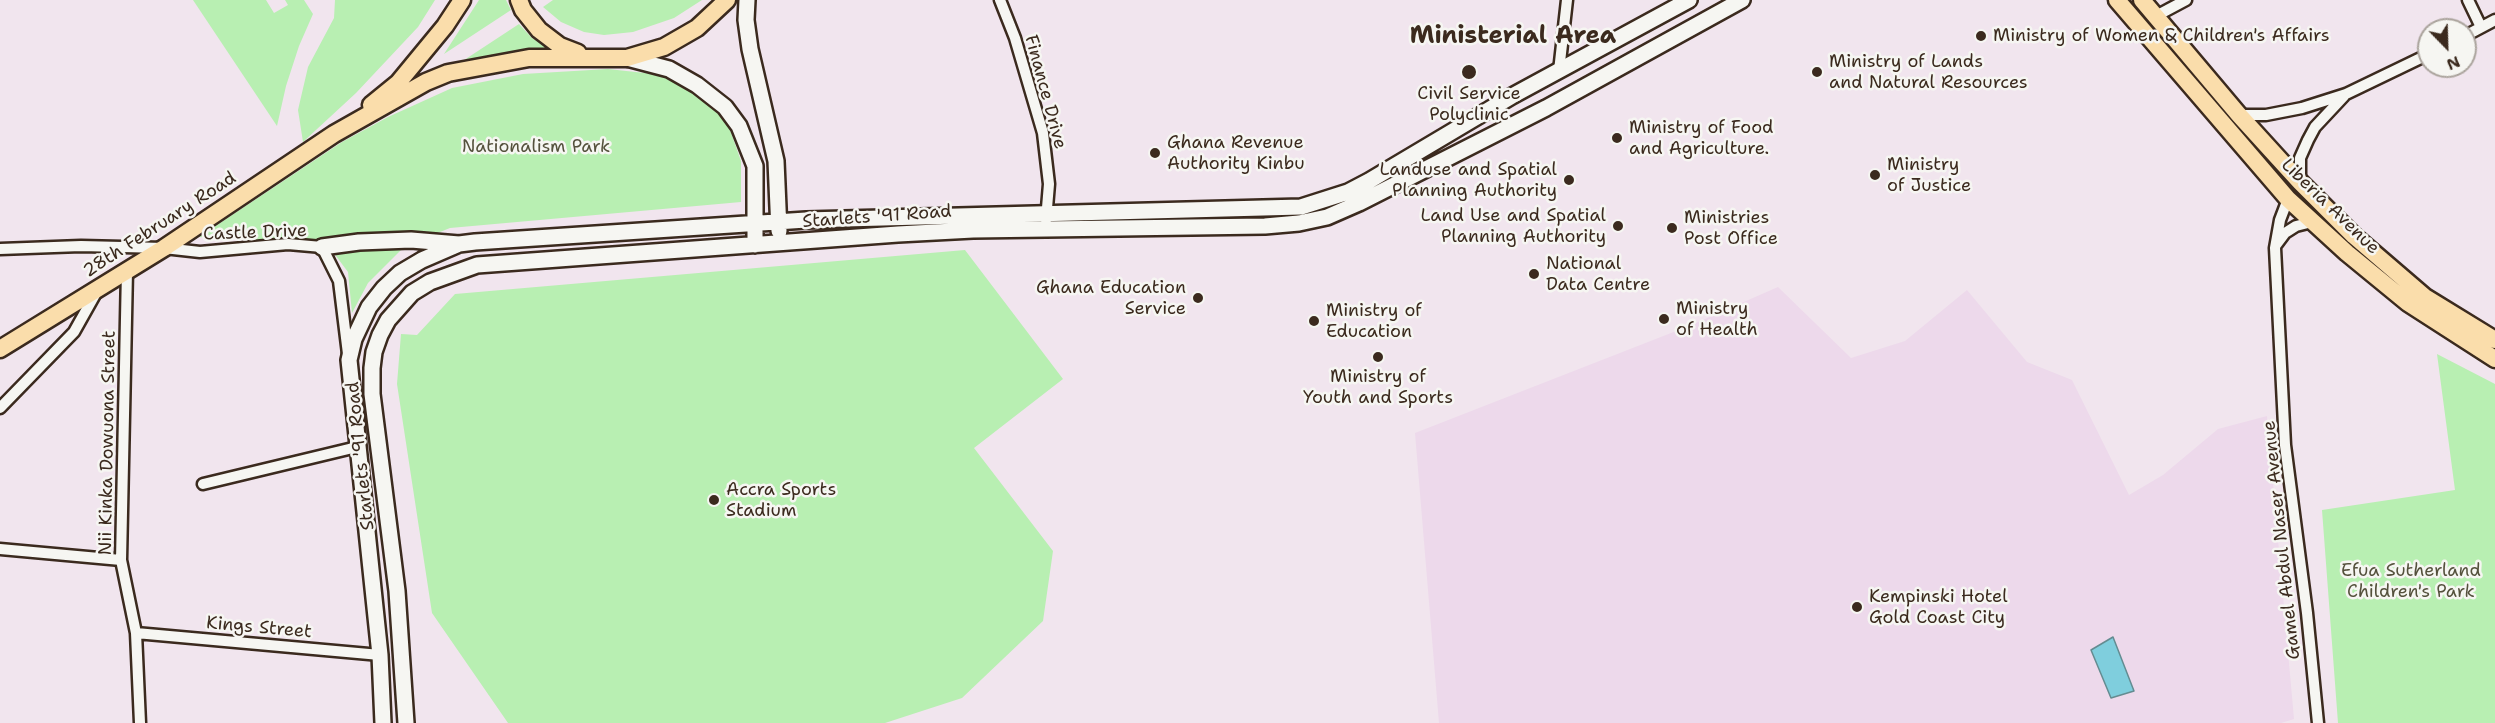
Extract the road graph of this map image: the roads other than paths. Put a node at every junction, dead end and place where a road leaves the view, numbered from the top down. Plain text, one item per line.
1 (462, 0) edge
2 (519, 0) edge
3 (727, 0) edge
4 (747, 0) edge
5 (1000, 0) edge
6 (1567, 0) edge
7 (1689, 0) edge
8 (1742, 0) edge
9 (2117, 0) edge
10 (2142, 0) edge
11 (2186, 0) edge
12 (2468, 0) edge
13 (2156, 16) junction
14 (2495, 20) edge
15 (2481, 27) junction
16 (2477, 29) edge
17 (1596, 51) junction
18 (584, 56) junction
19 (627, 58) junction
20 (2417, 60) edge
21 (1559, 71) junction
22 (2346, 94) junction
23 (1546, 108) junction
24 (2239, 115) junction
25 (340, 130) junction
26 (2300, 182) junction
27 (777, 192) junction
28 (754, 198) junction
29 (2288, 199) junction
30 (806, 220) junction
31 (779, 222) junction
32 (1045, 222) junction
33 (2312, 222) junction
34 (754, 223) junction
35 (736, 224) junction
36 (590, 234) junction
37 (459, 244) junction
38 (780, 244) junction
39 (755, 245) junction
40 (2276, 245) junction
41 (322, 247) junction
42 (164, 248) junction
43 (0, 249) edge
44 (591, 258) junction
45 (127, 270) junction
46 (99, 288) junction
47 (2495, 340) edge
48 (0, 349) edge
49 (2495, 359) edge
50 (349, 360) junction
51 (0, 408) edge
52 (357, 447) junction
53 (203, 484) dead end
54 (0, 549) edge
55 (121, 560) junction
56 (393, 570) junction
57 (371, 573) junction
58 (136, 633) junction
59 (380, 655) junction
60 (140, 723) edge
61 (383, 723) edge
62 (406, 723) edge
63 (2318, 723) edge

1 - 25 main road, 28th February Road
2 - 18 main road
3 - 19 main road
4 - 27 main road
5 - 32 street, Finance Drive
6 - 21 street
7 - 17 main road, Starlets '91 Road
8 - 23 main road, Starlets '91 Road
9 - 29 main road, Liberia Avenue
10 - 13 main road, Liberia Avenue
11 - 13 street
12 - 15 street
13 - 24 main road, Liberia Avenue
14 - 15 street
15 - 16 street
17 - 21 main road, Starlets '91 Road
17 - 23 main road
18 - 19 main road, 28th February Road
18 - 25 main road, 28th February Road
19 - 28 main road, 28th February Road
20 - 22 street
21 - 32 main road, Starlets '91 Road
22 - 24 street
22 - 26 street
23 - 32 main road, Starlets '91 Road
24 - 26 main road, Liberia Avenue
25 - 42 main road, 28th February Road
26 - 47 main road, Liberia Avenue
27 - 30 main road
27 - 31 main road
28 - 34 main road, 28th February Road
28 - 35 main road
29 - 33 main road, Liberia Avenue
29 - 40 street, Gamel Abdul Naser Avenue
30 - 31 main road, Starlets '91 Road
30 - 32 main road, Starlets '91 Road
31 - 34 main road, Starlets '91 Road
31 - 38 main road
32 - 38 main road, Starlets '91 Road
33 - 40 street
33 - 49 main road, Liberia Avenue
34 - 35 main road, Starlets '91 Road
34 - 39 main road, 28th February Road
35 - 36 main road, Starlets '91 Road
36 - 37 main road, Starlets '91 Road
36 - 44 main road
37 - 41 main road
37 - 50 main road, Starlets '91 Road
38 - 39 main road, Starlets '91 Road
39 - 44 main road, Starlets '91 Road
40 - 63 street, Gamel Abdul Naser Avenue
41 - 42 street, Castle Drive
41 - 50 street, Castle Drive
42 - 43 street, Castle Drive
42 - 45 main road, 28th February Road
44 - 56 main road, Starlets '91 Road
45 - 46 main road, 28th February Road
45 - 55 street, Nii Kinka Dowuona Street
46 - 48 main road, 28th February Road
46 - 51 street
50 - 52 main road, Starlets '91 Road
52 - 53 street
52 - 57 main road, Starlets '91 Road
54 - 55 street
55 - 58 street, Nii Kinka Dowuona Street
56 - 57 main road
56 - 62 main road, Starlets '91 Road
57 - 59 main road, Starlets '91 Road
58 - 59 street, Kings Street
58 - 60 street, Nii Kinka Dowuona Street
59 - 61 main road, Starlets '91 Road

